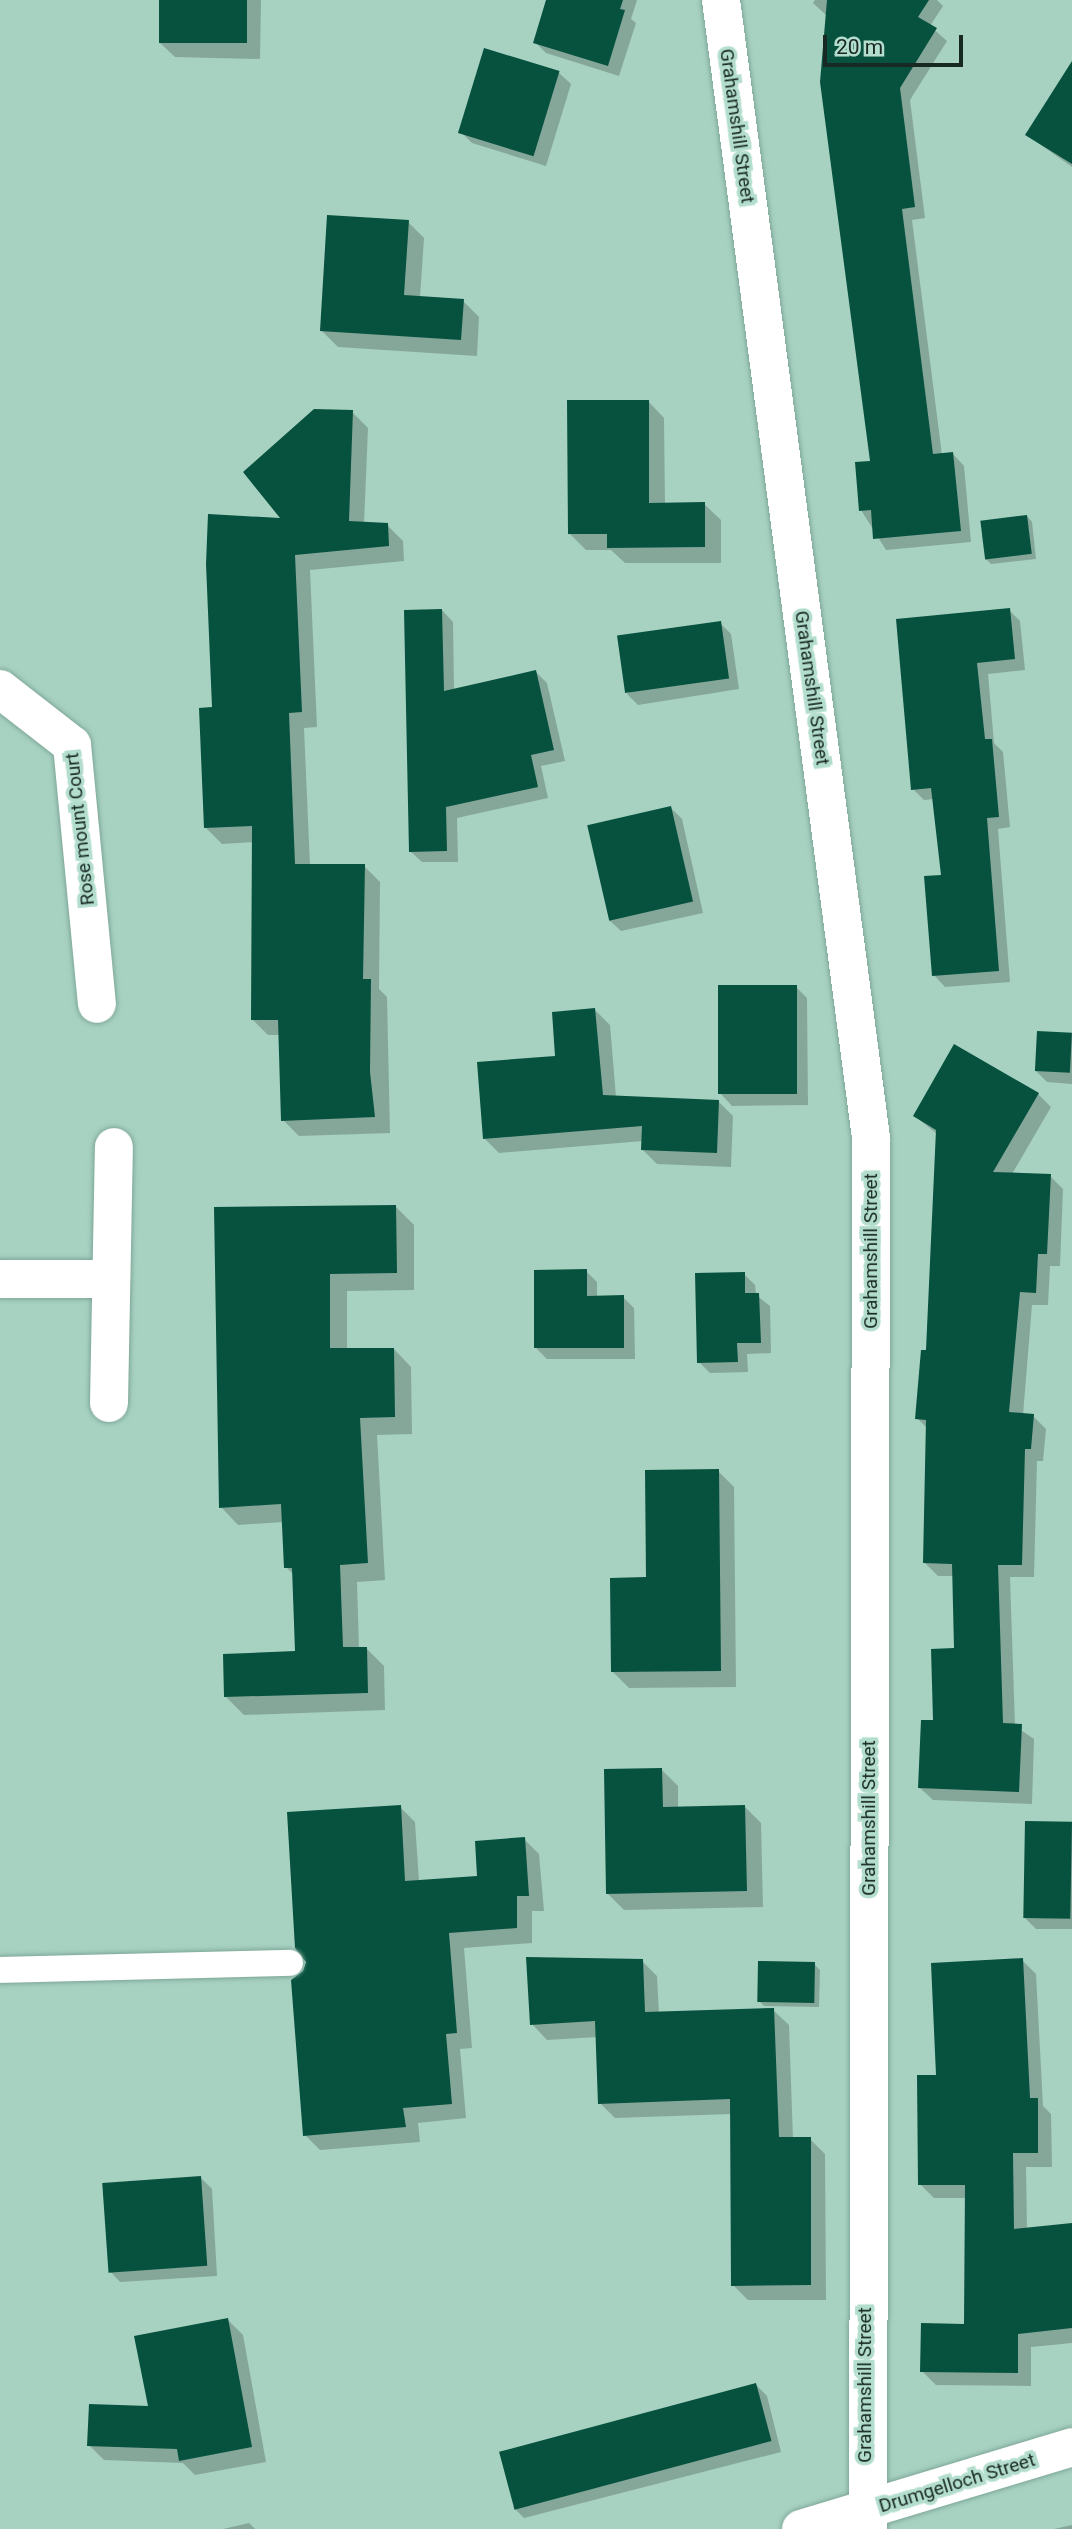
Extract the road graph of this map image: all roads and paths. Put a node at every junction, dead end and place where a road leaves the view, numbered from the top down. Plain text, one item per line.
1 (721, 0) edge
2 (0, 689) edge
3 (97, 1004) dead end
4 (114, 1147) dead end
5 (0, 1279) edge
6 (108, 1279) junction
7 (109, 1403) dead end
8 (290, 1963) dead end
9 (0, 1970) edge
10 (1072, 2447) edge
11 (866, 2521) edge
12 (801, 2529) edge

1 - 11 street, Grahamshill Street
2 - 3 street, Rose mount Court
4 - 6 street
5 - 6 street
6 - 7 street
8 - 9 lane
10 - 11 street, Drumgelloch Street
11 - 12 street, Drumgelloch Street

